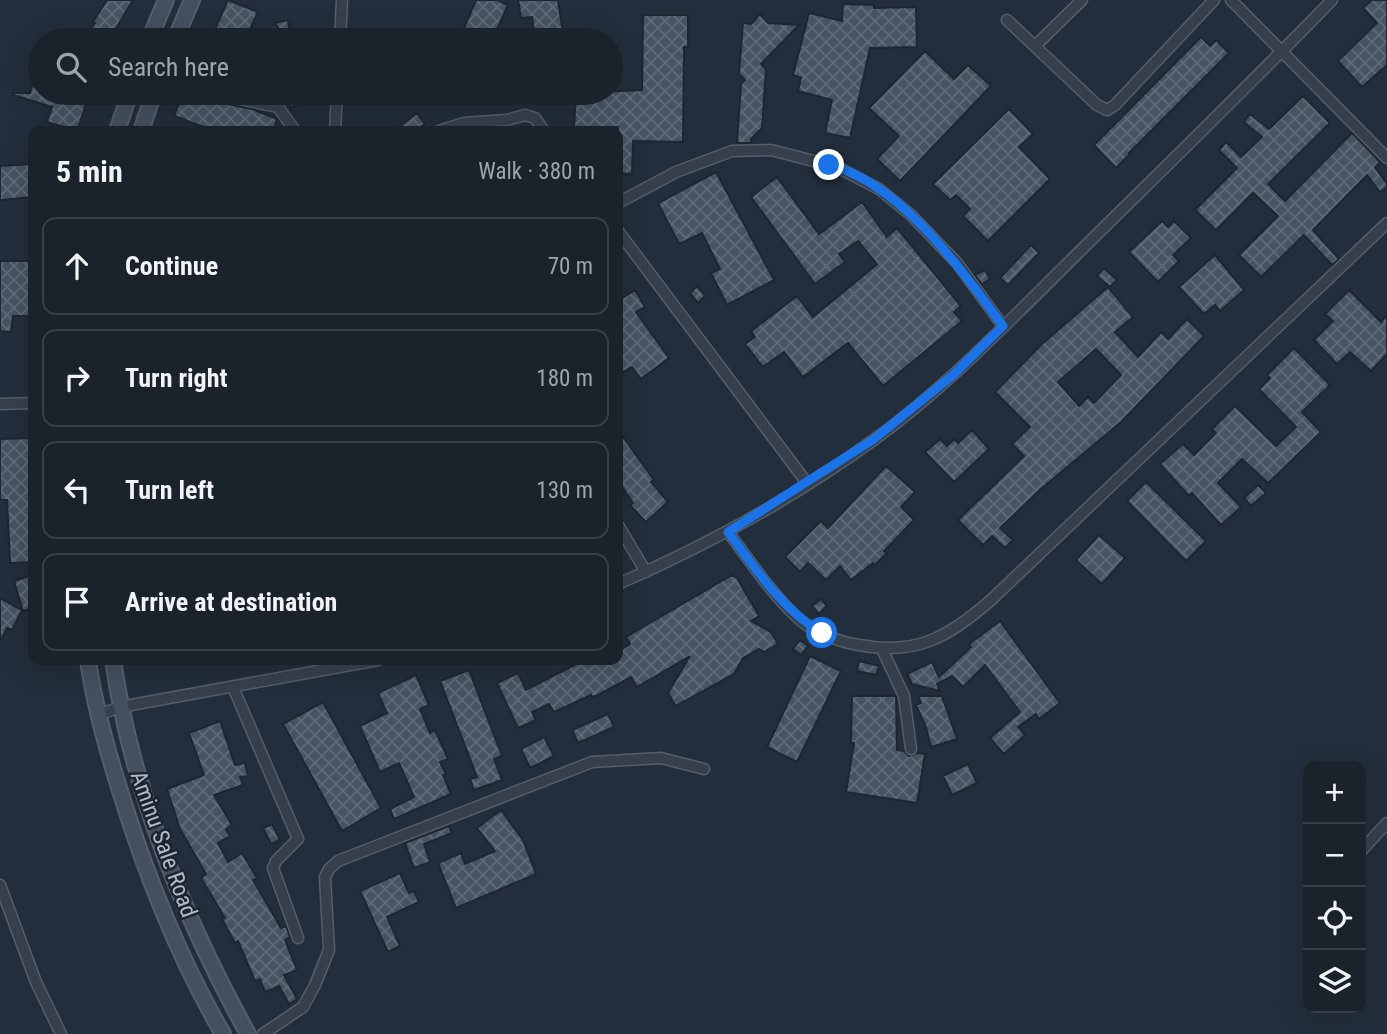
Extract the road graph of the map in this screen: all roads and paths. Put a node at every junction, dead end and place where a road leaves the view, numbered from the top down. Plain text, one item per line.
1 (166, 0) edge
2 (192, 0) edge
3 (342, 0) edge
4 (1082, 0) edge
5 (1214, 0) edge
6 (1231, 0) edge
7 (1332, 0) edge
8 (1007, 20) dead end
9 (154, 28) edge
10 (180, 28) edge
11 (341, 28) edge
12 (1035, 46) junction
13 (1282, 52) junction
14 (126, 105) edge
15 (150, 105) edge
16 (268, 105) edge
17 (336, 105) edge
18 (278, 107) joint
19 (119, 126) edge
20 (143, 126) edge
21 (291, 126) edge
22 (335, 126) edge
23 (455, 126) edge
24 (541, 126) edge
25 (1387, 158) edge
26 (623, 200) edge
27 (1387, 223) edge
28 (623, 238) edge
29 (1003, 326) junction
30 (28, 403) edge
31 (0, 404) edge
32 (807, 483) junction
33 (728, 532) junction
34 (623, 533) edge
35 (646, 572) junction
36 (623, 582) edge
37 (882, 649) junction
38 (89, 665) edge
39 (114, 665) edge
40 (346, 665) edge
41 (233, 687) junction
42 (120, 707) junction
43 (98, 715) junction
44 (911, 749) dead end
45 (704, 769) dead end
46 (1387, 823) edge
47 (1366, 846) edge
48 (0, 885) edge
49 (298, 938) dead end
50 (61, 1034) edge
51 (223, 1034) edge
52 (248, 1034) edge
53 (263, 1034) edge

1 - 9 street
2 - 10 street
3 - 11 street
4 - 12 street
5 - 12 street
6 - 13 street
7 - 13 street
8 - 12 street
13 - 25 street
13 - 29 street
14 - 19 street
15 - 20 street
16 - 18 street
17 - 22 street
18 - 21 street
23 - 24 street
26 - 29 street
27 - 37 street
28 - 32 street
29 - 32 street
30 - 31 street
32 - 33 street
33 - 35 street
33 - 37 street
34 - 35 street
35 - 36 street
37 - 44 street
38 - 43 street, Aminu Sale Road
39 - 42 street, Aminu Sale Road
40 - 41 street
41 - 42 street
41 - 49 street
42 - 43 street
42 - 52 street, Aminu Sale Road
43 - 51 street, Aminu Sale Road
45 - 53 street
46 - 47 street
48 - 50 street

